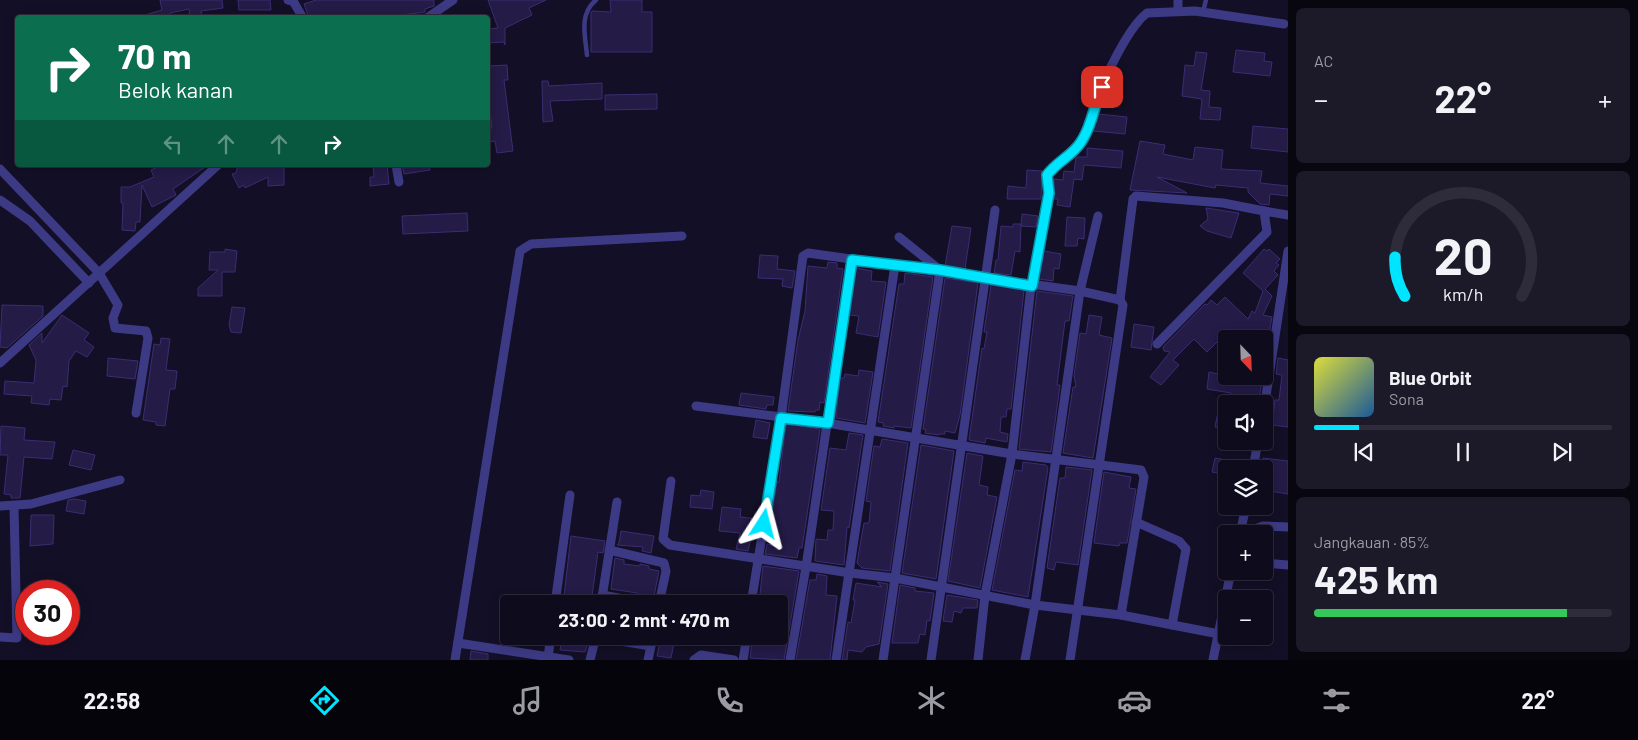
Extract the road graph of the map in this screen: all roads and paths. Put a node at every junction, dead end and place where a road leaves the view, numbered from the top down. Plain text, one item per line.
1 (293, 0) edge
2 (453, 0) edge
3 (596, 0) edge
4 (1178, 0) edge
5 (1206, 0) edge
6 (1178, 10) junction
7 (1203, 12) junction
8 (301, 15) edge
9 (431, 15) edge
10 (1284, 24) dead end
11 (588, 56) dead end
12 (216, 167) edge
13 (396, 167) edge
14 (0, 169) edge
15 (399, 182) dead end
16 (0, 200) edge
17 (995, 210) dead end
18 (1264, 210) junction
19 (1288, 214) edge
20 (1098, 216) dead end
21 (682, 236) dead end
22 (899, 237) dead end
23 (1288, 251) edge
24 (852, 260) junction
25 (895, 265) junction
26 (940, 270) junction
27 (98, 273) junction
28 (987, 277) junction
29 (88, 283) junction
30 (1032, 286) junction
31 (1080, 291) junction
32 (1120, 300) junction
33 (1157, 344) dead end
34 (2, 359) edge
35 (1266, 395) edge
36 (696, 406) dead end
37 (136, 413) dead end
38 (781, 418) junction
39 (828, 423) junction
40 (871, 432) junction
41 (916, 440) junction
42 (962, 446) junction
43 (1012, 454) junction
44 (1055, 460) junction
45 (1099, 464) junction
46 (120, 480) dead end
47 (671, 480) dead end
48 (570, 495) dead end
49 (617, 502) dead end
50 (0, 506) edge
51 (14, 507) junction
52 (1136, 522) junction
53 (1273, 526) edge
54 (1288, 527) edge
55 (609, 550) junction
56 (758, 559) junction
57 (1273, 564) edge
58 (1288, 565) edge
59 (806, 567) junction
60 (850, 573) junction
61 (895, 578) junction
62 (943, 586) junction
63 (556, 595) edge
64 (602, 595) edge
65 (661, 595) edge
66 (752, 595) edge
67 (985, 595) junction
68 (1035, 605) junction
69 (1078, 610) junction
70 (1121, 615) junction
71 (1172, 625) junction
72 (1218, 634) joint
73 (0, 637) edge
74 (458, 643) junction
75 (549, 645) edge
76 (594, 645) edge
77 (651, 645) edge
78 (746, 645) edge
79 (548, 657) junction
80 (456, 660) edge
81 (570, 660) edge
82 (590, 660) edge
83 (648, 660) edge
84 (694, 660) edge
85 (734, 660) edge
86 (743, 660) edge
87 (790, 660) edge
88 (836, 660) edge
89 (883, 660) edge
90 (931, 660) edge
91 (978, 660) edge
92 (1025, 660) edge
93 (1070, 660) edge
94 (1214, 660) edge

1 - 8 street
2 - 9 street
3 - 11 lane
4 - 6 street
5 - 7 lane
6 - 7 street
6 - 30 street
7 - 10 street
12 - 27 street
13 - 15 street
14 - 27 street
16 - 29 street
17 - 28 street
18 - 19 street
18 - 32 street
18 - 33 street
20 - 31 street
21 - 74 street
22 - 26 street
23 - 35 street
24 - 25 street
24 - 38 street
24 - 39 street
25 - 26 street
25 - 40 street
26 - 28 street
26 - 41 street
27 - 29 street
27 - 37 street
28 - 30 street
28 - 42 street
29 - 34 street
30 - 31 street
30 - 43 street
31 - 32 street
31 - 44 street
32 - 45 street
36 - 38 street
38 - 39 street
38 - 56 street
39 - 40 street
39 - 59 street
40 - 41 street
40 - 60 street
41 - 42 street
41 - 61 street
42 - 43 street
42 - 62 street
43 - 44 street
43 - 67 street
44 - 45 street
44 - 68 street
45 - 52 street
45 - 69 street
46 - 51 street
47 - 56 street
48 - 63 street
49 - 55 street
50 - 51 street
51 - 73 street
52 - 70 street
52 - 71 street
53 - 54 street
55 - 64 street
55 - 65 street
56 - 59 street
56 - 66 street
57 - 58 street
59 - 60 street
59 - 87 street
60 - 61 street
60 - 88 street
61 - 62 street
61 - 89 street
62 - 67 street
62 - 90 street
67 - 68 street
67 - 91 street
68 - 69 street
68 - 92 street
69 - 70 street
69 - 93 street
70 - 71 street
71 - 72 street
72 - 94 street
74 - 79 street
74 - 80 street
75 - 79 street
76 - 82 street
77 - 83 street
78 - 86 street
79 - 81 street
84 - 85 street

